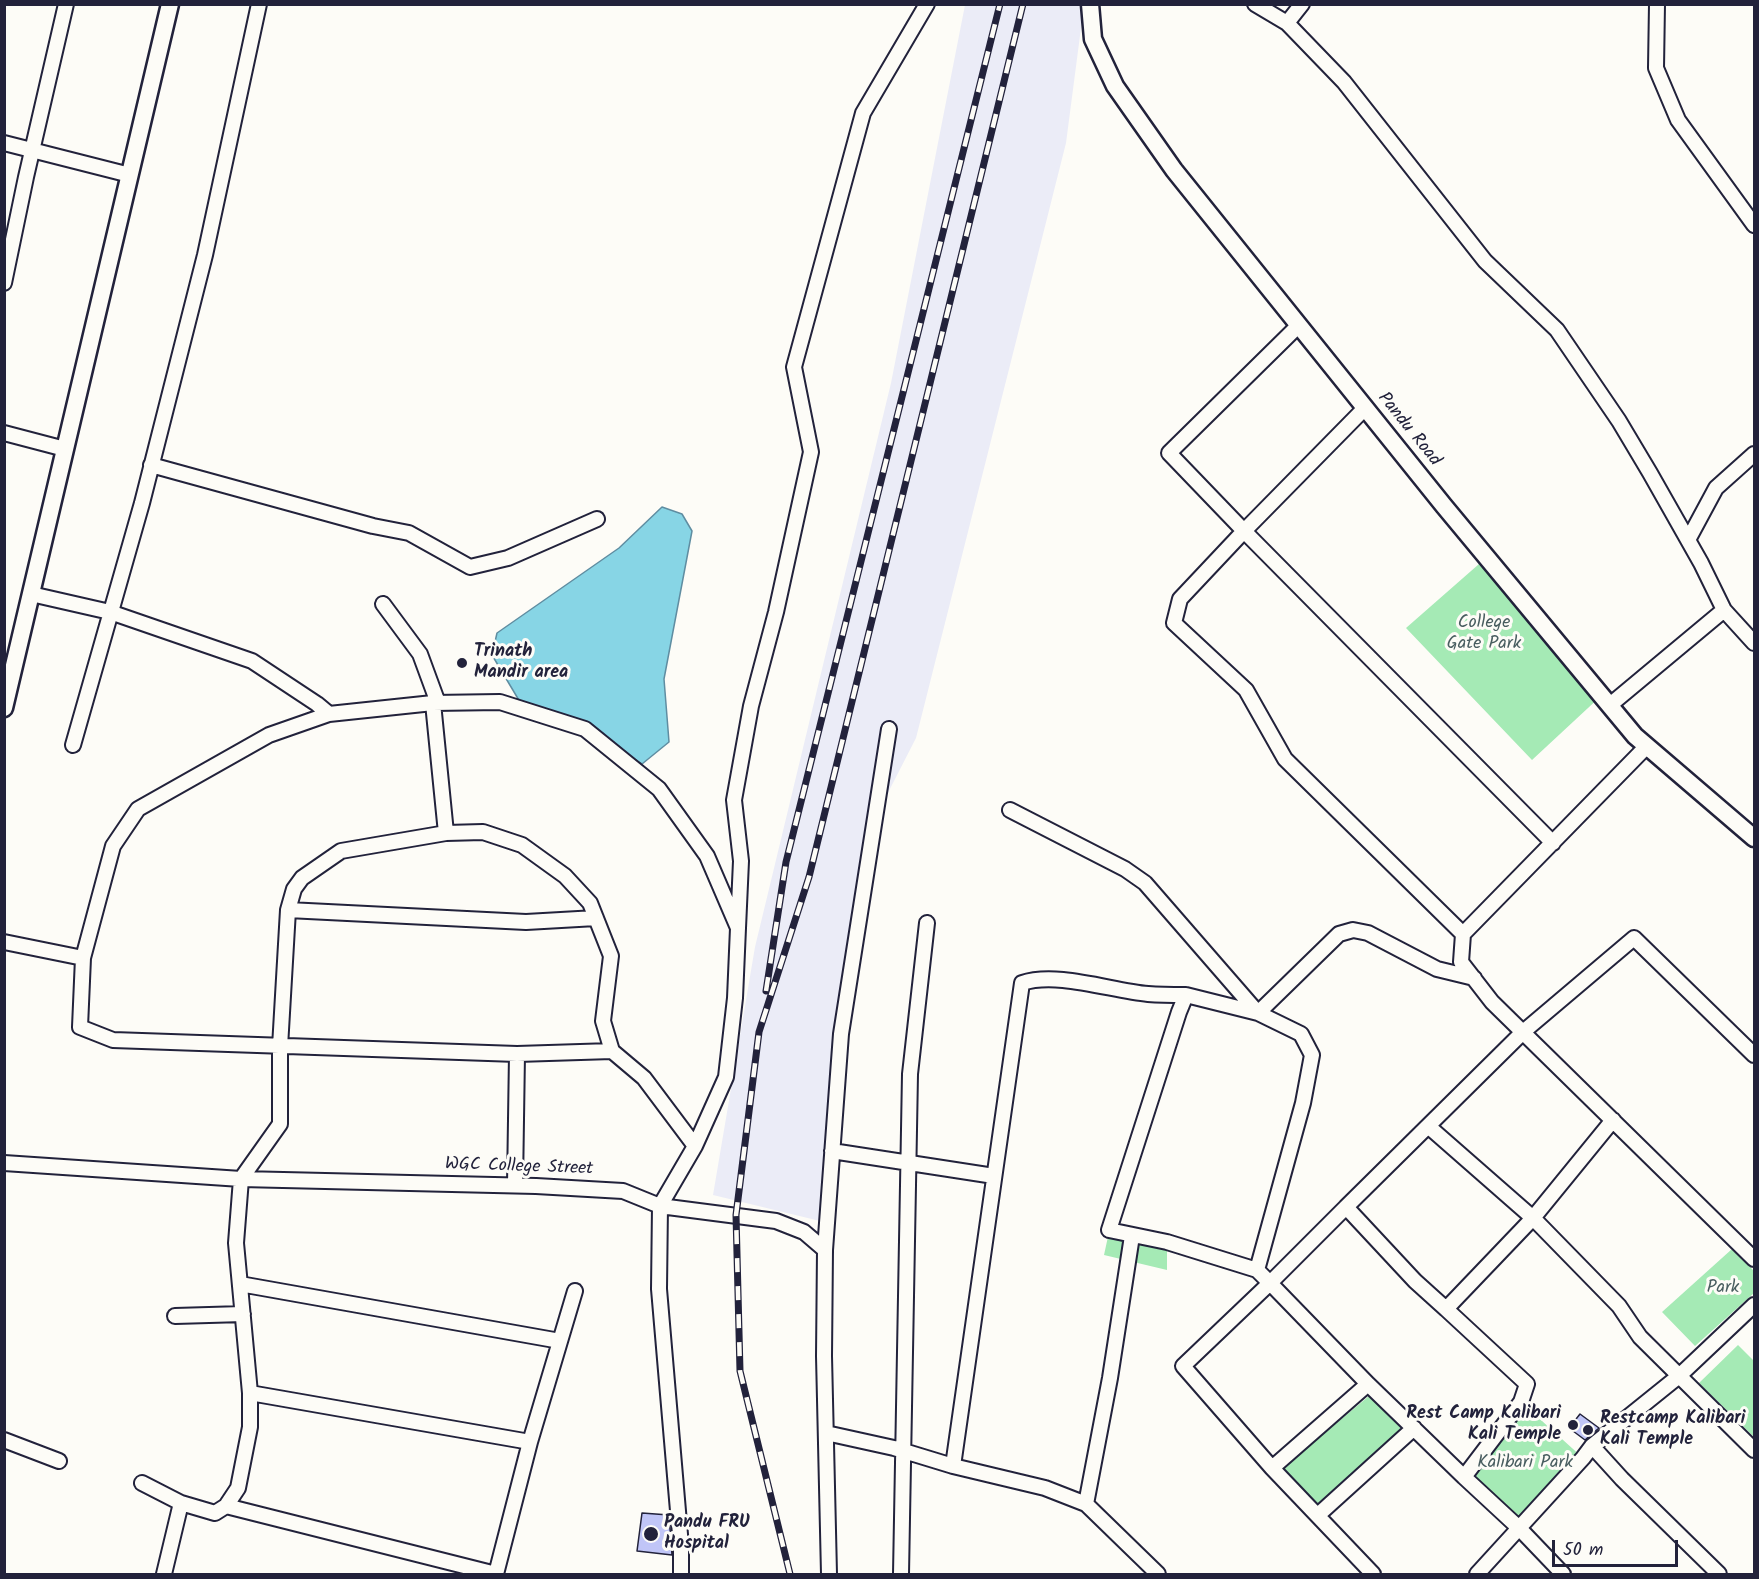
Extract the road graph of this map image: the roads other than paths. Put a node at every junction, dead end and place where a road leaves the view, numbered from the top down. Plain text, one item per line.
1 (66, 4) edge
2 (170, 4) edge
3 (259, 4) edge
4 (927, 4) edge
5 (1090, 4) edge
6 (1256, 4) edge
7 (1302, 4) edge
8 (1657, 4) edge
9 (1287, 23) junction
10 (4, 143) edge
11 (33, 149) junction
12 (130, 175) junction
13 (1755, 225) edge
14 (4, 283) edge
15 (1299, 325) junction
16 (1365, 408) junction
17 (4, 433) edge
18 (65, 448) junction
19 (1755, 454) edge
20 (151, 465) junction
21 (597, 519) dead end
22 (1244, 531) junction
23 (1688, 540) junction
24 (31, 594) junction
25 (383, 604) dead end
26 (1724, 610) junction
27 (110, 612) junction
28 (1755, 643) edge
29 (435, 703) junction
30 (1610, 705) junction
31 (4, 708) edge
32 (329, 714) junction
33 (889, 729) dead end
34 (73, 745) dead end
35 (1647, 746) junction
36 (1010, 810) dead end
37 (446, 833) junction
38 (1755, 838) edge
39 (1553, 843) junction
40 (288, 910) junction
41 (596, 918) junction
42 (927, 923) dead end
43 (738, 928) junction
44 (1463, 934) junction
45 (4, 942) edge
46 (83, 958) junction
47 (1474, 978) junction
48 (1186, 995) junction
49 (1258, 1013) junction
50 (1523, 1032) junction
51 (280, 1047) junction
52 (612, 1051) junction
53 (517, 1054) junction
54 (1755, 1055) edge
55 (1613, 1120) junction
56 (1428, 1126) junction
57 (695, 1146) junction
58 (832, 1151) junction
59 (4, 1162) edge
60 (908, 1162) junction
61 (994, 1176) junction
62 (241, 1179) junction
63 (515, 1185) junction
64 (660, 1206) junction
65 (1346, 1207) junction
66 (1533, 1218) junction
67 (1132, 1236) junction
68 (825, 1250) junction
69 (1755, 1259) edge
70 (1257, 1270) junction
71 (1270, 1283) junction
72 (240, 1284) junction
73 (575, 1291) dead end
74 (1755, 1305) edge
75 (1446, 1309) junction
76 (243, 1314) junction
77 (176, 1316) dead end
78 (560, 1341) junction
79 (1678, 1376) junction
80 (1368, 1384) junction
81 (250, 1393) junction
82 (1414, 1428) junction
83 (826, 1432) junction
84 (4, 1440) edge
85 (530, 1442) junction
86 (1592, 1446) junction
87 (1755, 1450) edge
88 (904, 1451) junction
89 (58, 1461) dead end
90 (953, 1466) junction
91 (1272, 1468) junction
92 (1464, 1477) junction
93 (142, 1483) dead end
94 (181, 1503) junction
95 (1086, 1504) junction
96 (226, 1506) junction
97 (1317, 1515) junction
98 (1519, 1528) junction
99 (164, 1575) edge
100 (496, 1575) edge
101 (681, 1575) edge
102 (830, 1575) edge
103 (901, 1575) edge
104 (1158, 1575) edge
105 (1373, 1575) edge
106 (1478, 1575) edge
107 (1563, 1575) edge
108 (1719, 1575) edge

1 - 11 street
2 - 12 street
3 - 20 street
4 - 43 street
5 - 15 street, Pandu Road
6 - 9 street
7 - 9 street
8 - 13 street
9 - 23 street
10 - 11 street
11 - 12 street
11 - 14 street
12 - 18 street
15 - 16 street, Pandu Road
15 - 22 street
16 - 22 street
16 - 30 street, Pandu Road
17 - 18 street
18 - 24 street
19 - 23 street
20 - 21 street
20 - 27 street
22 - 39 street
22 - 44 street
23 - 26 street
24 - 27 street
24 - 31 street
25 - 29 street
26 - 28 street
26 - 30 street
27 - 32 street
27 - 34 street
29 - 32 street
29 - 37 street
29 - 43 street
30 - 35 street, Pandu Road
32 - 46 street
33 - 58 street
35 - 38 street, Pandu Road
35 - 39 street
36 - 49 street
37 - 40 street
37 - 41 street
39 - 44 street
40 - 41 street
40 - 51 street
41 - 52 street
42 - 60 street
43 - 57 street
44 - 47 street
45 - 46 street
46 - 51 street
47 - 49 street
47 - 50 street
48 - 49 street
48 - 61 street
48 - 67 street
49 - 70 street
50 - 54 street
50 - 55 street
50 - 56 street
51 - 53 street
51 - 62 street
52 - 53 street
52 - 57 street
53 - 63 street
55 - 66 street
55 - 69 street
56 - 65 street
56 - 66 street
57 - 64 street
58 - 60 street
58 - 68 street
59 - 62 street, WGC College Street
60 - 61 street
60 - 88 street
61 - 90 street
62 - 63 street, WGC College Street
62 - 72 street
63 - 64 street, WGC College Street
64 - 68 street, WGC College Street
64 - 101 street
65 - 71 street
65 - 75 street
66 - 75 street
66 - 79 street
67 - 70 street
67 - 95 street
68 - 83 street
70 - 71 street
71 - 80 street
71 - 91 street
72 - 76 street
72 - 78 street
73 - 78 street
74 - 79 street
75 - 92 street
76 - 77 street
76 - 81 street
78 - 85 street
79 - 86 street
79 - 87 street
80 - 82 street
80 - 91 street
81 - 85 street
81 - 96 street
82 - 92 street
82 - 97 street
83 - 88 street
83 - 102 street
84 - 89 street
85 - 100 street
86 - 98 street
86 - 108 street
88 - 90 street
88 - 103 street
90 - 95 street
91 - 97 street
92 - 98 street
93 - 94 street
94 - 96 street
94 - 99 street
95 - 104 street
96 - 100 street
97 - 105 street
98 - 106 street
98 - 107 street

